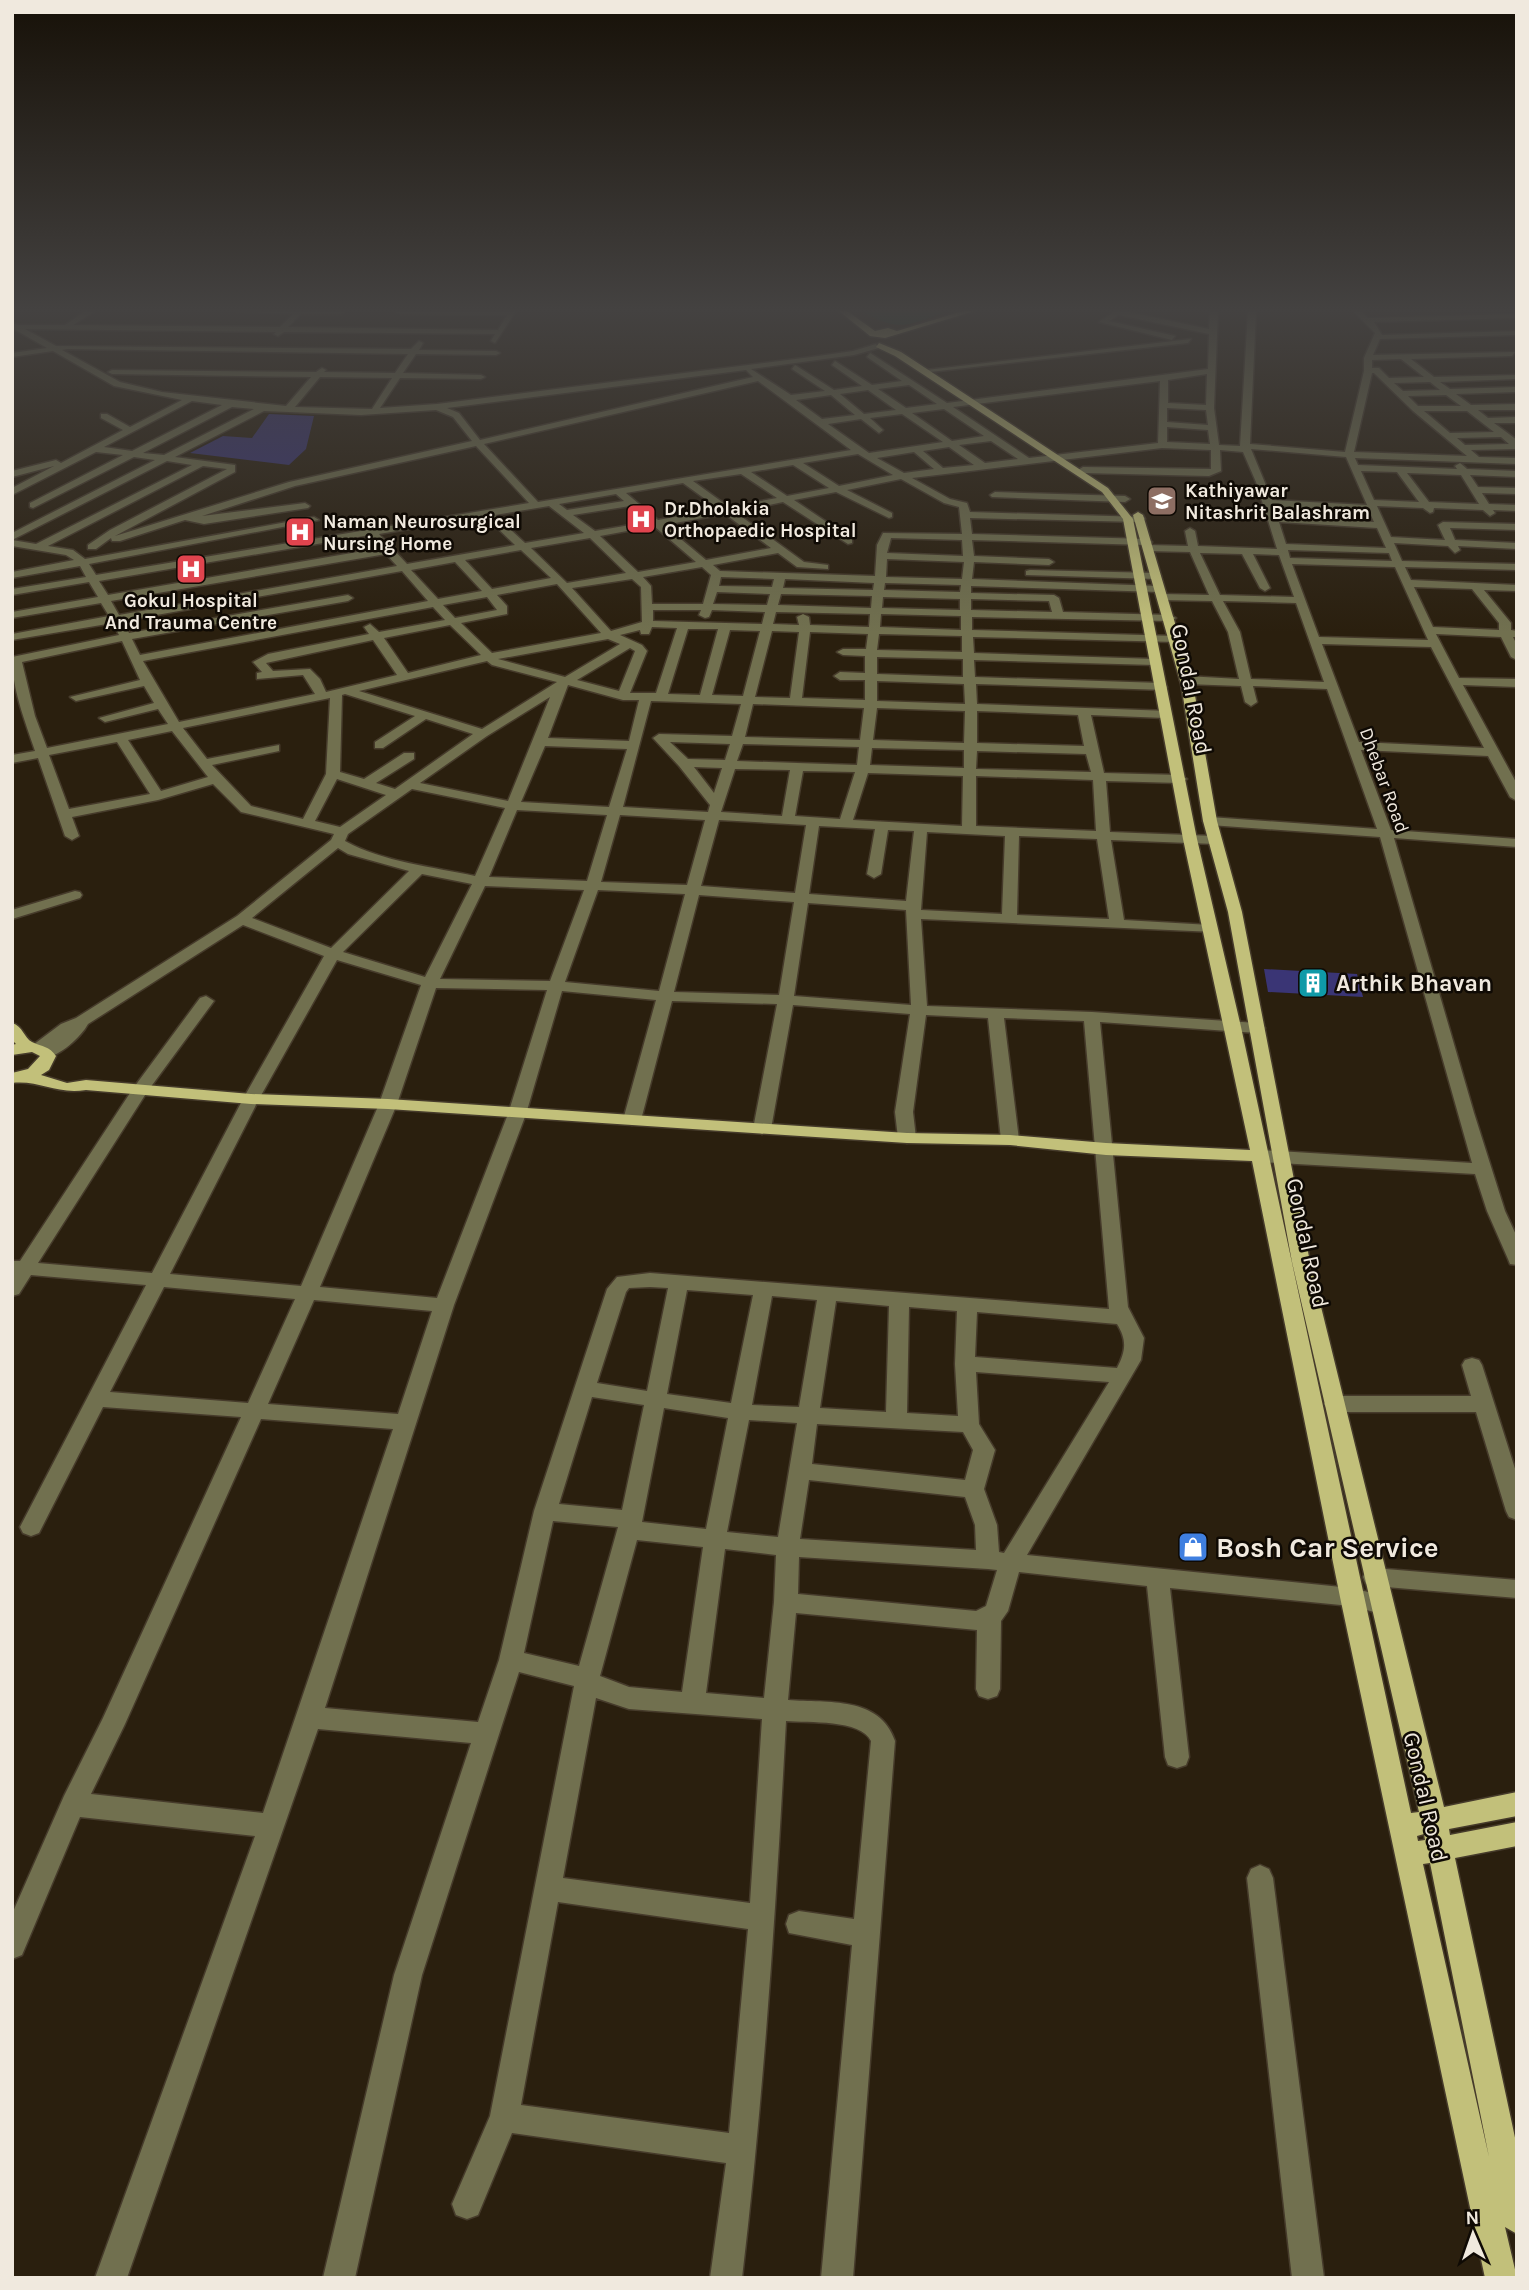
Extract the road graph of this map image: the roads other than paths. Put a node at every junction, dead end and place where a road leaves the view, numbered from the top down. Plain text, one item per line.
1 (108, 418) edge
2 (153, 418) edge
3 (204, 418) edge
4 (243, 418) edge
5 (458, 418) edge
6 (585, 418) edge
7 (815, 418) edge
8 (848, 418) edge
9 (862, 418) edge
10 (912, 418) edge
11 (960, 418) edge
12 (999, 418) edge
13 (1163, 418) edge
14 (1212, 418) edge
15 (1247, 418) edge
16 (1359, 418) edge
17 (1427, 418) edge
18 (1482, 418) edge
19 (1486, 421) junction
20 (1517, 421) edge
21 (820, 422) junction
22 (1162, 424) junction
23 (1214, 428) junction
24 (131, 430) junction
25 (878, 430) dead end
26 (1502, 434) junction
27 (1517, 434) edge
28 (1449, 436) junction
29 (991, 438) junction
30 (476, 441) junction
31 (952, 444) junction
32 (1162, 445) junction
33 (1517, 446) edge
34 (1215, 447) junction
35 (1246, 447) junction
36 (1462, 448) junction
37 (95, 449) junction
38 (916, 449) junction
39 (134, 453) junction
40 (864, 453) junction
41 (1349, 455) junction
42 (169, 457) junction
43 (1058, 458) junction
44 (72, 459) junction
45 (1457, 459) junction
46 (1476, 460) junction
47 (1027, 461) junction
48 (1517, 461) edge
49 (204, 462) junction
50 (795, 462) junction
51 (981, 465) junction
52 (1355, 468) junction
53 (940, 470) junction
54 (743, 471) junction
55 (1401, 471) junction
56 (1214, 472) junction
57 (1463, 473) junction
58 (12, 474) edge
59 (1089, 474) junction
60 (1516, 475) edge
61 (902, 476) junction
62 (685, 480) junction
63 (292, 484) junction
64 (836, 488) junction
65 (1473, 490) junction
66 (618, 491) junction
67 (1517, 491) edge
68 (12, 492) edge
69 (995, 495) dead end
70 (787, 499) junction
71 (12, 500) edge
72 (550, 502) junction
73 (633, 503) junction
74 (1269, 503) junction
75 (535, 504) junction
76 (1423, 504) junction
77 (33, 505) junction
78 (1372, 505) junction
79 (305, 506) junction
80 (1487, 507) junction
81 (1517, 508) edge
82 (63, 509) junction
83 (725, 511) junction
84 (487, 513) junction
85 (567, 513) junction
86 (889, 515) dead end
87 (98, 516) junction
88 (190, 517) junction
89 (1274, 519) junction
90 (314, 520) junction
91 (204, 521) junction
92 (132, 522) junction
93 (657, 523) junction
94 (1380, 525) junction
95 (1443, 525) junction
96 (153, 527) junction
97 (1497, 527) junction
98 (1517, 527) edge
99 (1190, 531) dead end
100 (372, 532) junction
101 (591, 533) junction
102 (12, 537) edge
103 (216, 537) junction
104 (326, 540) junction
105 (1047, 540) junction
106 (848, 541) dead end
107 (12, 543) edge
108 (1452, 543) junction
109 (307, 544) junction
110 (519, 545) junction
111 (1140, 545) junction
112 (160, 546) junction
113 (1390, 546) junction
114 (1513, 546) edge
115 (38, 547) junction
116 (92, 547) junction
117 (965, 547) junction
118 (388, 550) junction
119 (778, 550) junction
120 (1194, 550) junction
121 (881, 551) junction
122 (1246, 551) junction
123 (1284, 553) junction
124 (233, 554) junction
125 (77, 557) junction
126 (456, 557) junction
127 (1517, 559) edge
128 (202, 560) junction
129 (322, 561) junction
130 (706, 563) junction
131 (1398, 563) junction
132 (170, 565) junction
133 (1461, 565) junction
134 (1517, 567) edge
135 (405, 568) junction
136 (717, 574) junction
137 (12, 575) edge
138 (633, 575) junction
139 (780, 577) junction
140 (91, 578) junction
141 (216, 579) junction
142 (334, 579) junction
143 (879, 581) junction
144 (563, 583) junction
145 (1407, 583) junction
146 (1475, 586) junction
147 (1517, 588) edge
148 (713, 589) junction
149 (1265, 589) dead end
150 (779, 591) junction
151 (12, 592) edge
152 (488, 593) junction
153 (228, 597) junction
154 (103, 598) junction
155 (348, 598) junction
156 (1054, 598) junction
157 (1216, 598) junction
158 (1300, 600) junction
159 (437, 603) junction
160 (648, 607) junction
161 (706, 607) junction
162 (774, 608) junction
163 (802, 609) junction
164 (875, 610) junction
165 (967, 614) junction
166 (12, 615) edge
167 (1059, 616) junction
168 (241, 617) junction
169 (362, 617) junction
170 (1149, 618) junction
171 (1170, 618) junction
172 (116, 619) junction
173 (452, 621) junction
174 (648, 624) junction
175 (684, 625) junction
176 (703, 626) junction
177 (725, 626) junction
178 (768, 627) junction
179 (805, 627) junction
180 (845, 628) junction
181 (874, 630) junction
182 (1429, 630) junction
183 (967, 632) junction
184 (1511, 633) edge
185 (376, 635) junction
186 (609, 635) junction
187 (254, 636) junction
188 (12, 637) edge
189 (126, 637) junction
190 (1152, 638) junction
191 (1176, 639) junction
192 (1314, 640) junction
193 (1435, 644) junction
194 (634, 645) junction
195 (843, 652) junction
196 (871, 653) junction
197 (968, 655) junction
198 (1517, 657) edge
199 (136, 659) junction
200 (491, 660) junction
201 (14, 661) edge
202 (1155, 662) junction
203 (404, 676) junction
204 (840, 676) junction
205 (873, 678) junction
206 (970, 680) junction
207 (1186, 680) junction
208 (1454, 681) junction
209 (147, 682) junction
210 (1246, 683) junction
211 (1517, 683) edge
212 (564, 685) junction
213 (1331, 686) junction
214 (1161, 687) junction
215 (341, 692) junction
216 (321, 695) junction
217 (623, 696) junction
218 (661, 696) junction
219 (76, 697) dead end
220 (646, 698) junction
221 (705, 698) junction
222 (748, 699) junction
223 (796, 700) junction
224 (838, 702) junction
225 (1251, 702) dead end
226 (871, 704) junction
227 (163, 705) junction
228 (971, 707) junction
229 (1084, 712) junction
230 (1165, 714) junction
231 (642, 715) junction
232 (423, 716) junction
233 (105, 718) dead end
234 (175, 726) junction
235 (484, 733) junction
236 (657, 736) junction
237 (120, 737) junction
238 (738, 739) junction
239 (635, 741) junction
240 (540, 742) junction
241 (866, 743) junction
242 (379, 745) dead end
243 (970, 746) junction
244 (1353, 746) junction
245 (275, 748) dead end
246 (1091, 750) junction
247 (41, 753) junction
248 (409, 756) dead end
249 (1496, 758) junction
250 (12, 759) edge
251 (204, 763) junction
252 (684, 763) junction
253 (1517, 763) edge
254 (729, 764) junction
255 (797, 765) junction
256 (863, 768) junction
257 (971, 772) junction
258 (333, 774) junction
259 (1099, 778) junction
260 (216, 779) junction
261 (1180, 779) junction
262 (366, 784) junction
263 (410, 785) junction
264 (1515, 789) edge
265 (397, 794) junction
266 (158, 796) junction
267 (512, 806) junction
268 (714, 809) junction
269 (614, 810) junction
270 (66, 814) junction
271 (788, 820) junction
272 (813, 821) junction
273 (1210, 821) junction
274 (307, 824) junction
275 (845, 824) junction
276 (882, 826) junction
277 (921, 828) junction
278 (969, 830) junction
279 (1012, 832) junction
280 (1103, 835) junction
281 (1386, 835) junction
282 (72, 836) dead end
283 (339, 837) junction
284 (1190, 839) junction
285 (1215, 840) junction
286 (1517, 843) edge
287 (419, 869) junction
288 (874, 874) dead end
289 (480, 881) junction
290 (592, 888) junction
291 (692, 890) junction
292 (75, 895) dead end
293 (801, 898) junction
294 (912, 910) junction
295 (12, 915) edge
296 (242, 919) junction
297 (1009, 920) junction
298 (1117, 925) junction
299 (1210, 929) junction
300 (333, 954) junction
301 (430, 983) junction
302 (556, 986) junction
303 (664, 996) junction
304 (786, 1000) junction
305 (206, 1001) dead end
306 (919, 1010) junction
307 (995, 1013) junction
308 (1092, 1017) junction
309 (1233, 1027) junction
310 (12, 1028) edge
311 (1257, 1028) junction
312 (30, 1050) edge
313 (25, 1075) edge
314 (140, 1090) junction
315 (251, 1099) junction
316 (388, 1104) junction
317 (517, 1114) junction
318 (632, 1120) junction
319 (762, 1129) junction
320 (907, 1138) junction
321 (1010, 1140) junction
322 (1106, 1149) junction
323 (1260, 1156) junction
324 (1282, 1157) junction
325 (1483, 1169) junction
326 (1517, 1259) edge
327 (19, 1267) edge
328 (157, 1282) junction
329 (679, 1282) junction
330 (12, 1289) edge
331 (764, 1289) junction
332 (308, 1292) junction
333 (827, 1295) junction
334 (899, 1301) junction
335 (444, 1305) junction
336 (967, 1305) junction
337 (1121, 1317) junction
338 (965, 1364) junction
339 (1472, 1365) dead end
340 (1123, 1376) junction
341 (586, 1389) junction
342 (96, 1399) junction
343 (657, 1400) junction
344 (1334, 1404) junction
345 (1484, 1404) junction
346 (738, 1412) junction
347 (253, 1413) junction
348 (809, 1416) junction
349 (896, 1421) junction
350 (406, 1422) junction
351 (969, 1424) junction
352 (800, 1471) junction
353 (973, 1489) junction
354 (545, 1511) junction
355 (1517, 1511) edge
356 (630, 1525) junction
357 (31, 1527) dead end
358 (715, 1538) junction
359 (788, 1547) junction
360 (999, 1561) junction
361 (1374, 1577) junction
362 (1158, 1579) junction
363 (1517, 1589) edge
364 (1351, 1597) junction
365 (786, 1602) junction
366 (1382, 1604) junction
367 (989, 1618) junction
368 (511, 1660) junction
369 (587, 1680) junction
370 (988, 1689) dead end
371 (693, 1702) junction
372 (775, 1707) junction
373 (310, 1717) junction
374 (487, 1734) junction
375 (1177, 1757) dead end
376 (73, 1804) junction
377 (1517, 1804) edge
378 (1434, 1820) junction
379 (270, 1826) junction
380 (1402, 1827) junction
381 (1517, 1834) edge
382 (1439, 1851) junction
383 (1409, 1855) junction
384 (1260, 1878) dead end
385 (547, 1888) junction
386 (762, 1918) junction
387 (799, 1924) dead end
388 (865, 1934) junction
389 (12, 1946) edge
390 (504, 2117) junction
391 (741, 2150) junction
392 (467, 2204) dead end
393 (1517, 2219) edge
394 (111, 2278) edge
395 (339, 2278) edge
396 (726, 2278) edge
397 (837, 2278) edge
398 (1308, 2278) edge
399 (1501, 2278) edge

1 - 24 street
2 - 24 street
3 - 39 street
4 - 42 street
5 - 30 street
6 - 30 street
7 - 21 street
8 - 21 street
9 - 25 street
10 - 31 street
11 - 29 street
12 - 43 main road
13 - 22 street
14 - 23 street
15 - 35 street, Dhebar Road
16 - 41 street
17 - 28 street
18 - 19 street
19 - 20 street
19 - 26 street
21 - 40 street
22 - 23 street
22 - 32 street
23 - 34 street
24 - 37 street
26 - 27 street
26 - 28 street
26 - 33 street
28 - 36 street
29 - 31 street
29 - 47 street
30 - 63 street
30 - 75 street
31 - 38 street
31 - 51 street
32 - 34 street
32 - 43 street
33 - 36 street
34 - 35 street
34 - 56 street
35 - 41 street
35 - 74 street, Dhebar Road
36 - 46 street
37 - 39 street
37 - 44 street
38 - 40 street
38 - 53 street
39 - 42 street
39 - 77 street
40 - 50 street
40 - 61 street
41 - 45 street
41 - 52 street
42 - 49 street
42 - 82 street
43 - 47 street
43 - 59 main road
43 - 111 main road
44 - 58 street
44 - 68 street
45 - 46 street
45 - 57 street
46 - 48 street
47 - 51 street
49 - 87 street
49 - 92 street
50 - 54 street
50 - 64 street
51 - 53 street
52 - 55 street
52 - 78 street
53 - 61 street
54 - 62 street
54 - 70 street
55 - 57 street
55 - 76 street
56 - 59 street
56 - 59 street
57 - 60 street
57 - 65 street
59 - 111 main road
61 - 64 street
61 - 117 street
62 - 66 street
62 - 83 street
63 - 79 street
63 - 88 street
64 - 70 street
64 - 86 street
65 - 67 street
65 - 80 street
66 - 72 street
66 - 73 street
69 - 105 street
70 - 83 street
70 - 106 street
71 - 77 street
72 - 75 street
72 - 85 street
73 - 85 street
73 - 93 street
74 - 78 street
74 - 89 street, Dhebar Road
75 - 84 street
76 - 78 street
76 - 80 street
76 - 95 street
77 - 82 street
78 - 94 street
79 - 90 street
79 - 91 street
80 - 81 street
80 - 97 street
82 - 87 street
82 - 102 street
83 - 93 street
83 - 119 street
84 - 100 street
84 - 110 street
85 - 101 street
87 - 92 street
87 - 115 street
88 - 91 street
88 - 96 street
89 - 94 street
89 - 123 street, Dhebar Road
90 - 103 street
90 - 104 street
91 - 103 street
92 - 116 street
93 - 101 street
93 - 130 street
94 - 113 street
95 - 97 street
95 - 108 street
96 - 112 street
96 - 116 street
97 - 98 street
97 - 114 street
99 - 120 street
100 - 104 street
100 - 118 street
101 - 110 street
101 - 138 street
103 - 112 street
103 - 124 street
104 - 109 street
105 - 111 street
105 - 111 street
105 - 111 street
105 - 111 street
105 - 111 street
105 - 117 street
105 - 117 street
105 - 117 street
105 - 117 street
105 - 156 street
107 - 115 street
108 - 113 street
108 - 114 street
108 - 133 street
109 - 124 street
109 - 129 street
110 - 126 street
110 - 144 street
111 - 120 street
111 - 157 street
111 - 170 main road, Gondal Road
111 - 171 main road, Gondal Road
112 - 125 street
112 - 132 street
113 - 123 street
113 - 131 street
114 - 127 street
115 - 125 street
116 - 125 street
117 - 121 street
117 - 121 street
117 - 143 street
117 - 143 street
117 - 156 street
117 - 165 street
118 - 129 street
118 - 135 street
119 - 130 street
119 - 143 street
120 - 122 street
120 - 157 street
121 - 143 street
122 - 123 street
122 - 149 street
123 - 131 street
123 - 158 street, Dhebar Road
124 - 128 street
125 - 137 street
125 - 140 street
126 - 135 street
126 - 152 street
128 - 132 street
128 - 141 street
129 - 141 street
129 - 142 street
130 - 136 street
130 - 138 street
131 - 133 street
131 - 145 street
132 - 140 street
133 - 134 street
135 - 142 street
135 - 159 street
136 - 139 street
136 - 148 street
138 - 144 street
138 - 160 street
139 - 143 street
139 - 150 street
140 - 151 street
140 - 154 street
141 - 153 street
141 - 154 street
142 - 153 street
142 - 155 street
143 - 150 street
143 - 164 street
144 - 152 street
144 - 186 street
145 - 146 street
145 - 182 street
146 - 147 street
146 - 184 street
148 - 150 street
148 - 161 street
150 - 162 street
152 - 159 street
152 - 173 street
153 - 168 street
153 - 172 street
154 - 166 street
154 - 172 street
155 - 168 street
155 - 169 street
156 - 167 street
157 - 158 street
157 - 210 street
158 - 192 street, Dhebar Road
159 - 169 street
159 - 173 street
160 - 161 street
160 - 174 street
161 - 162 street
161 - 176 street
162 - 163 street
162 - 178 street
163 - 164 street
163 - 179 street
164 - 165 street
164 - 181 street
165 - 167 street
165 - 183 street
167 - 170 street
168 - 187 street
168 - 189 street
169 - 185 street
169 - 187 street
170 - 171 street
170 - 190 main road, Gondal Road
171 - 191 main road, Gondal Road
172 - 188 street
172 - 189 street
173 - 185 street
173 - 200 street
174 - 175 street
174 - 186 street
174 - 194 street
175 - 176 street
175 - 218 street
176 - 177 street
177 - 178 street
177 - 221 street
178 - 179 street
178 - 222 street
179 - 180 street
179 - 223 street
180 - 181 street
180 - 195 street
181 - 183 street
181 - 196 street
182 - 184 street
182 - 193 street
183 - 190 street
183 - 197 street
184 - 198 street
185 - 203 street
185 - 216 street
186 - 194 street
186 - 200 street
187 - 199 street
189 - 199 street
189 - 201 street
190 - 191 street
190 - 202 main road, Gondal Road
191 - 207 main road, Gondal Road
192 - 193 street
192 - 213 street, Dhebar Road
193 - 208 street
194 - 212 street
194 - 217 street
195 - 196 street
195 - 204 street
196 - 197 street
196 - 205 street
197 - 202 street
197 - 206 street
199 - 209 street
200 - 203 street
200 - 212 street
201 - 247 street
202 - 214 main road, Gondal Road
203 - 215 street
204 - 205 street
204 - 224 street
205 - 206 street
205 - 226 street
206 - 214 street
206 - 228 street
207 - 210 street
207 - 273 main road, Gondal Road
208 - 211 street
208 - 249 street
209 - 219 street
209 - 227 street
210 - 213 street
210 - 225 street
212 - 217 street
212 - 235 street
212 - 240 street
213 - 244 street, Dhebar Road
214 - 230 main road, Gondal Road
215 - 216 street
215 - 232 street
215 - 258 street
216 - 234 street
217 - 220 street
218 - 220 street
218 - 221 street
220 - 231 street
221 - 222 street
222 - 223 street
222 - 238 street
223 - 224 street
224 - 226 street
226 - 228 street
226 - 241 street
227 - 233 street
227 - 234 street
228 - 229 street
228 - 243 street
229 - 230 street
229 - 246 street
230 - 261 main road, Gondal Road
231 - 236 street
231 - 239 street
232 - 235 street
232 - 242 street
234 - 237 street
234 - 251 street
235 - 263 street
236 - 238 street
236 - 239 street
236 - 252 street
237 - 247 street
237 - 266 street
238 - 241 street
238 - 254 street
239 - 240 street
239 - 269 street
240 - 267 street
241 - 243 street
241 - 256 street
243 - 246 street
243 - 257 street
244 - 249 street
244 - 281 street, Dhebar Road
245 - 251 street
246 - 259 street
247 - 250 street
247 - 270 street
248 - 262 street
249 - 253 street
249 - 264 street
251 - 260 street
252 - 254 street
252 - 268 street
254 - 255 street
254 - 268 street
255 - 256 street
255 - 271 street
256 - 257 street
256 - 275 street
257 - 259 street
257 - 278 street
258 - 262 street
258 - 274 street
259 - 261 street
259 - 280 street
260 - 266 street
260 - 274 street
261 - 284 main road, Gondal Road
262 - 265 street
263 - 265 street
263 - 267 street
265 - 283 street
266 - 270 street
267 - 269 street
267 - 289 street
268 - 269 street
268 - 271 street
268 - 291 street
269 - 290 street
270 - 282 street
271 - 272 street
272 - 275 street
272 - 293 street
273 - 281 street
273 - 285 main road, Gondal Road
274 - 283 street
275 - 276 street
276 - 277 street
276 - 288 street
277 - 278 street
277 - 294 street
278 - 279 street
279 - 280 street
279 - 297 street
280 - 284 street
280 - 298 street
281 - 286 street
281 - 325 street, Dhebar Road
283 - 287 street
283 - 296 street
284 - 285 street
284 - 299 main road, Gondal Road
285 - 311 main road, Gondal Road
287 - 289 street
287 - 300 street
289 - 290 street
289 - 301 street
290 - 291 street
290 - 302 street
291 - 293 street
291 - 303 street
292 - 295 street
293 - 294 street
293 - 304 street
294 - 297 street
294 - 306 street
296 - 300 street
296 - 312 street
297 - 298 street
298 - 299 street
299 - 309 main road, Gondal Road
300 - 301 street
300 - 315 street
301 - 302 street
301 - 316 street
302 - 303 street
302 - 317 street
303 - 304 street
303 - 318 street
304 - 306 street
304 - 319 street
305 - 314 street
306 - 307 street
306 - 320 street
307 - 308 street
307 - 321 street
308 - 309 street
308 - 322 street
309 - 311 street
309 - 323 main road, Gondal Road
310 - 312 main road
311 - 324 main road, Gondal Road
312 - 313 main road
313 - 314 main road
314 - 315 main road
314 - 327 street
315 - 316 main road
315 - 328 street
316 - 317 main road
316 - 332 street
317 - 318 main road
317 - 335 street
318 - 319 main road
319 - 320 main road
320 - 321 main road
321 - 322 main road
322 - 323 main road
322 - 337 street
323 - 324 street
323 - 364 main road, Gondal Road
324 - 325 street
324 - 344 main road, Gondal Road
325 - 326 street, Dhebar Road
327 - 328 street
327 - 330 street
328 - 332 street
328 - 342 street
329 - 331 street
329 - 341 street
329 - 343 street
331 - 333 street
331 - 346 street
332 - 335 street
332 - 347 street
333 - 334 street
333 - 348 street
334 - 336 street
334 - 349 street
335 - 350 street
336 - 337 street
336 - 338 street
337 - 340 street
338 - 340 street
338 - 351 street
339 - 345 street
340 - 360 street
341 - 343 street
341 - 354 street
342 - 347 street
342 - 357 street
343 - 346 street
343 - 356 street
344 - 345 street
344 - 361 main road, Gondal Road
345 - 355 street
346 - 348 street
346 - 358 street
347 - 350 street
347 - 376 street
348 - 349 street
348 - 352 street
349 - 351 street
350 - 373 street
351 - 353 street
352 - 353 street
352 - 359 street
353 - 360 street
354 - 356 street
354 - 368 street
356 - 358 street
356 - 369 street
358 - 359 street
358 - 371 street
359 - 360 street
359 - 365 street
360 - 362 street
360 - 367 street
361 - 363 street
361 - 366 main road, Gondal Road
362 - 364 street
362 - 375 street
364 - 366 street
364 - 380 main road, Gondal Road
365 - 367 street
365 - 372 street
366 - 378 main road, Gondal Road
367 - 370 street
368 - 369 street
368 - 374 street
369 - 371 street
369 - 385 street
371 - 372 street
372 - 386 street
372 - 388 street
373 - 374 street
373 - 379 street
374 - 395 street
376 - 379 street
376 - 389 street
377 - 378 main road
378 - 380 main road
378 - 382 main road, Gondal Road
379 - 394 street
380 - 383 main road, Gondal Road
381 - 382 main road
382 - 383 main road
382 - 393 main road, Gondal Road
383 - 399 main road, Gondal Road
384 - 398 street
385 - 386 street
385 - 390 street
386 - 391 street
387 - 388 street
388 - 397 street
390 - 391 street
390 - 392 street
391 - 396 street

